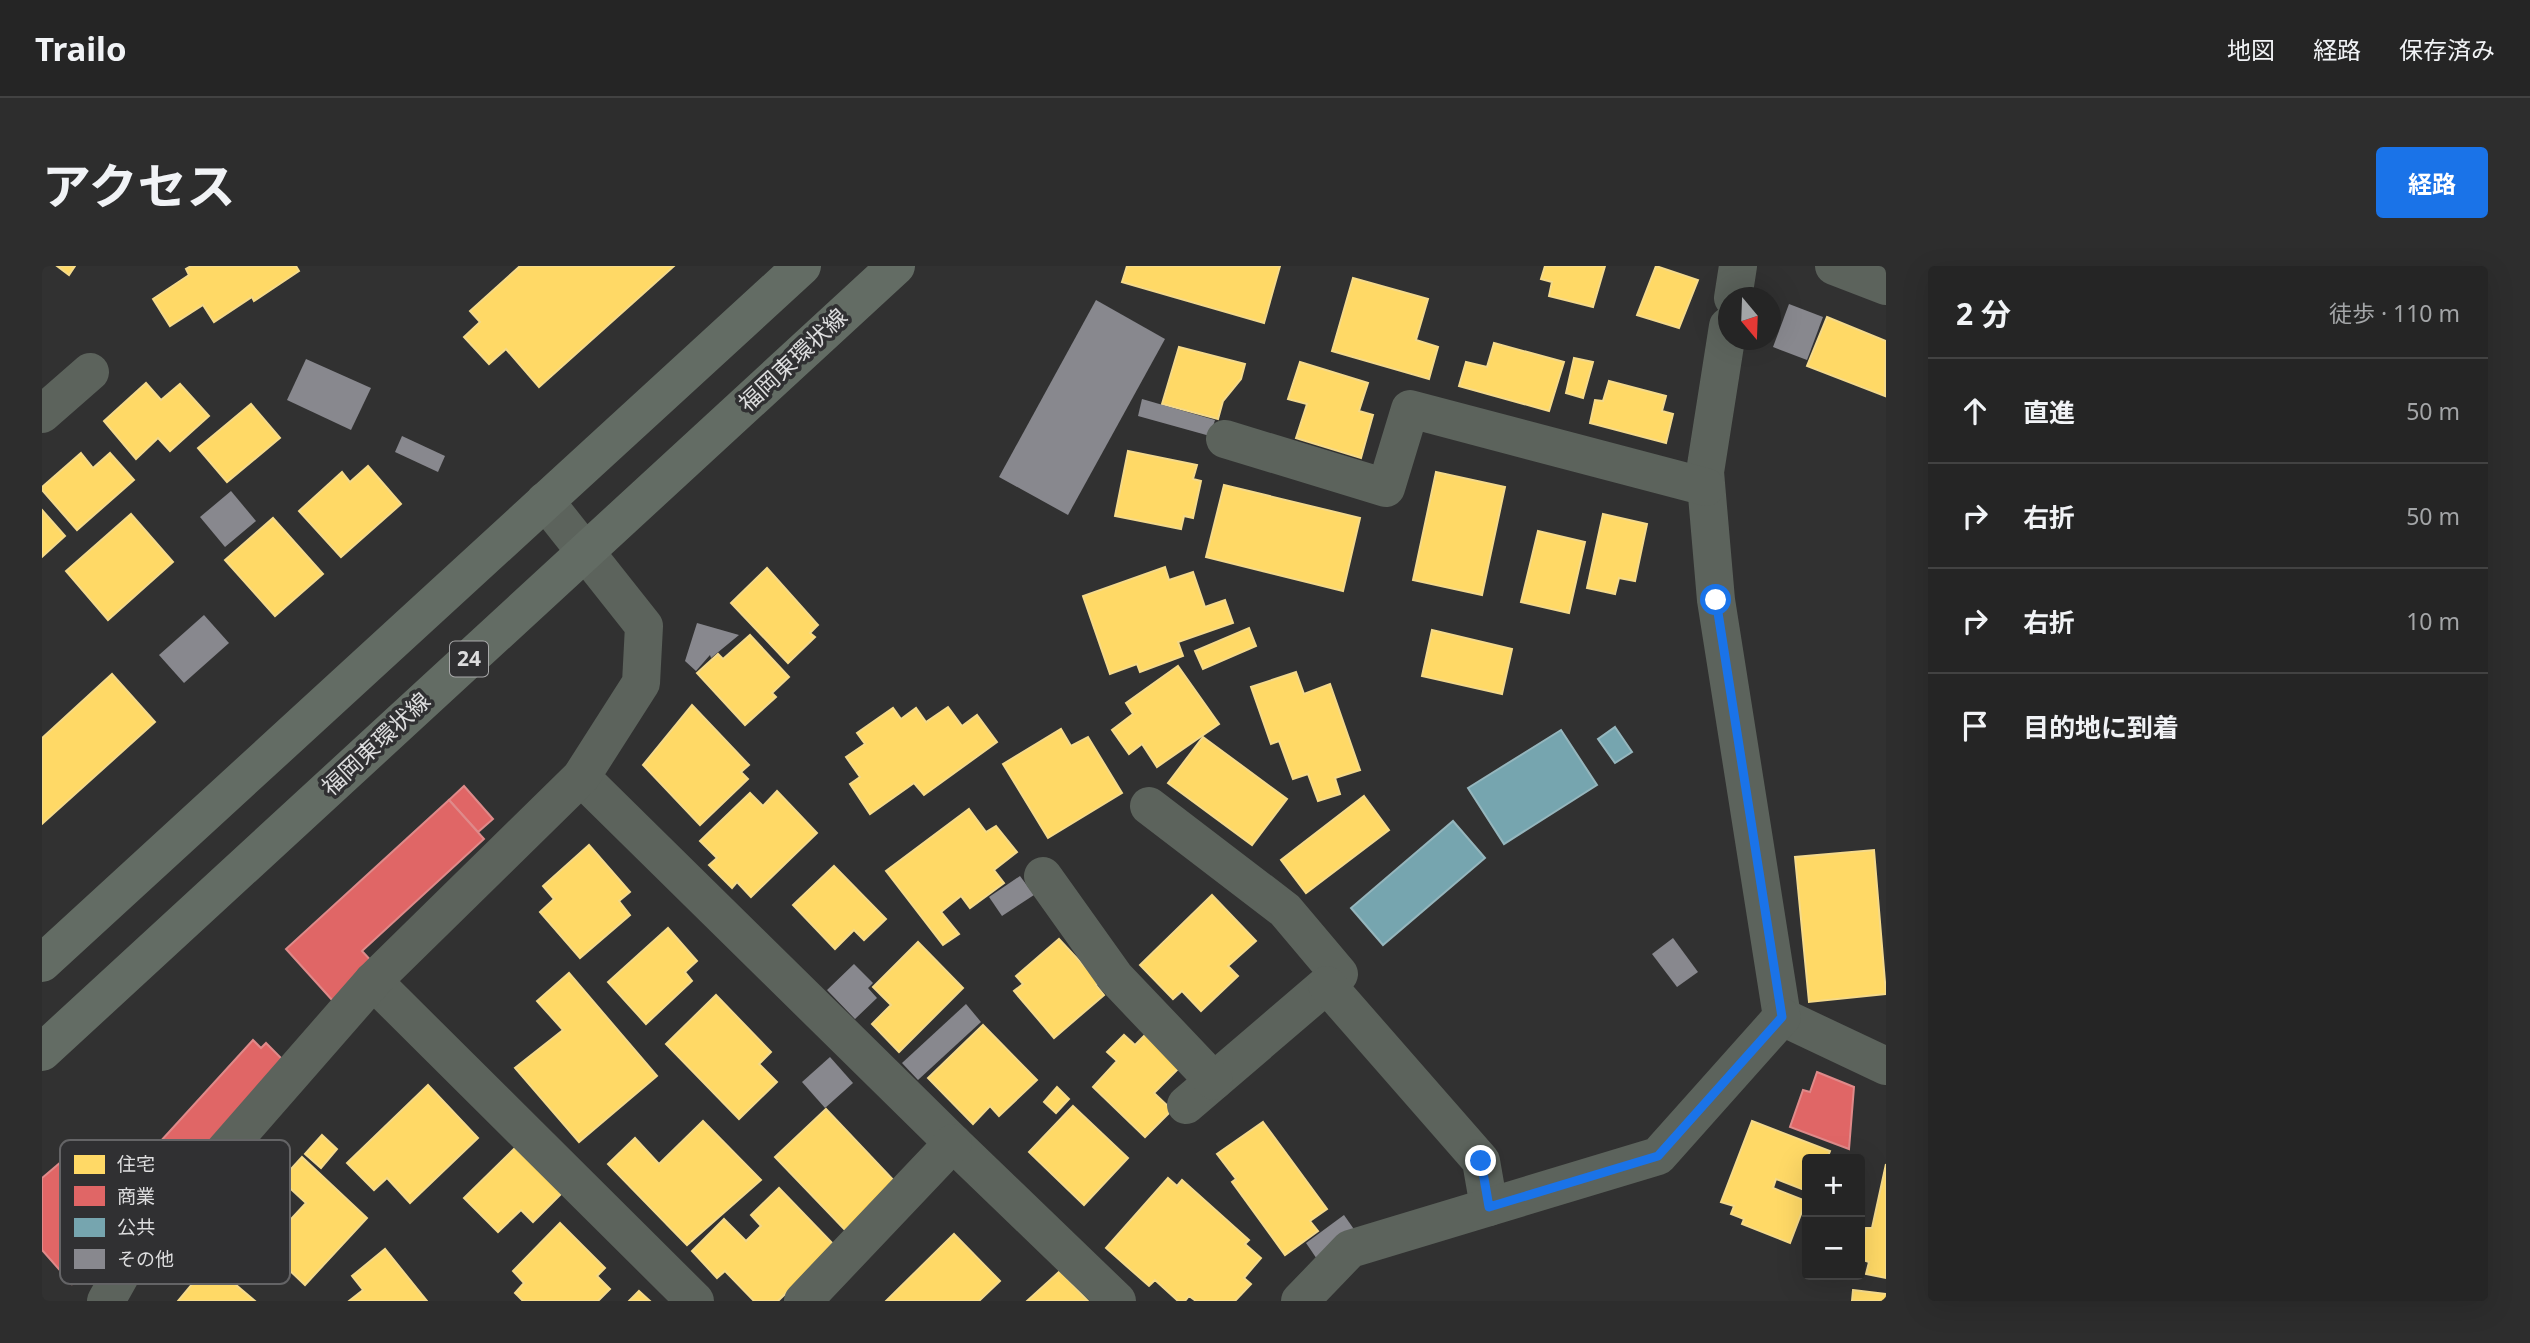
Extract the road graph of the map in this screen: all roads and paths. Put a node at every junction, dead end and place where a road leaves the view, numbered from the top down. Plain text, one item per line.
1 (802, 266) edge
2 (896, 266) edge
3 (1738, 266) edge
4 (1834, 266) edge
5 (1886, 286) edge
6 (1735, 287) edge
7 (1724, 350) edge
8 (90, 372) dead end
9 (42, 414) edge
10 (1225, 439) dead end
11 (1706, 487) junction
12 (545, 501) junction
13 (586, 551) junction
14 (581, 776) junction
15 (1149, 806) dead end
16 (1043, 876) dead end
17 (42, 963) edge
18 (373, 981) junction
19 (1327, 985) junction
20 (1782, 1017) junction
21 (42, 1052) edge
22 (1886, 1066) edge
23 (234, 1140) edge
24 (953, 1143) junction
25 (1489, 1207) junction
26 (116, 1284) edge
27 (106, 1301) edge
28 (695, 1301) edge
29 (803, 1301) edge
30 (1117, 1301) edge
31 (1300, 1301) edge

1 - 12 main road
2 - 13 main road, 福岡東環状線 / 24
3 - 6 street
4 - 5 street
7 - 11 street
8 - 9 street
10 - 11 street
11 - 20 street
12 - 13 street
12 - 17 main road
13 - 14 street
13 - 21 main road, 福岡東環状線 / 24
14 - 18 street
14 - 24 street
15 - 19 street
16 - 19 street
18 - 23 street
18 - 28 street
19 - 25 street
20 - 22 street
20 - 25 street
24 - 29 street
24 - 30 street
25 - 31 street
26 - 27 street

